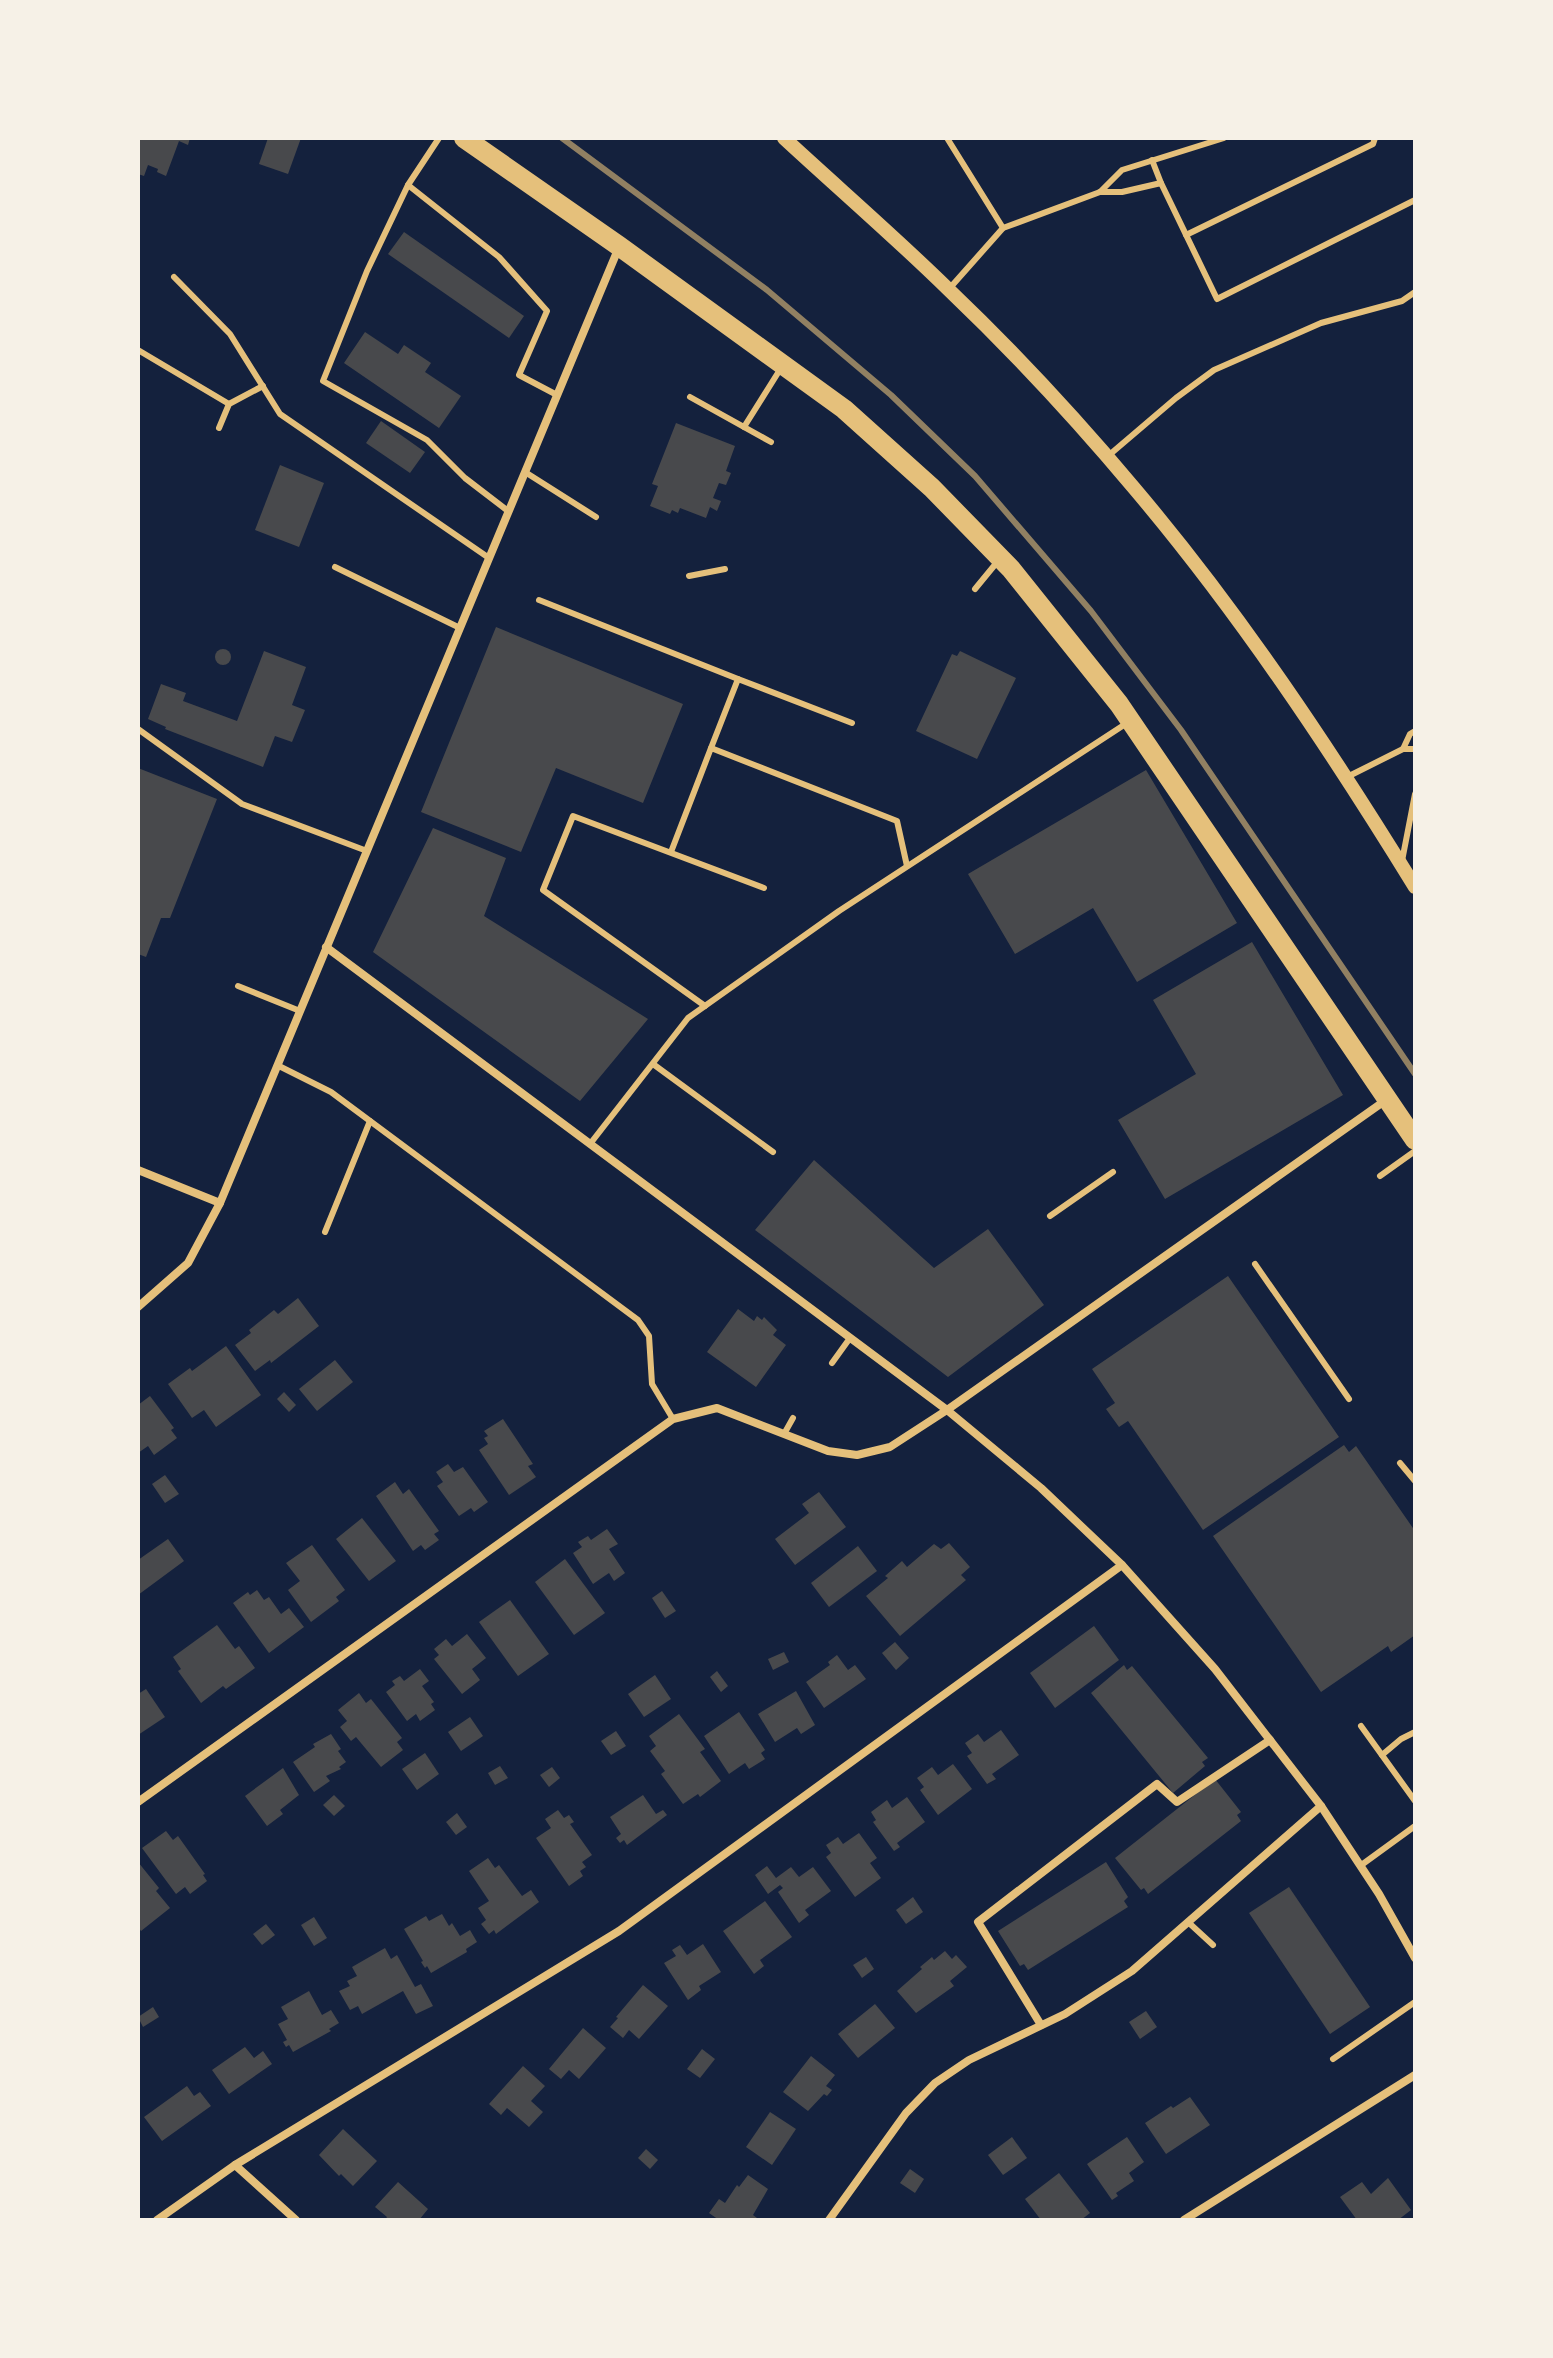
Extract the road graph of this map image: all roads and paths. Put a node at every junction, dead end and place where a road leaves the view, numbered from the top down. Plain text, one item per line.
1 (439, 138) edge
2 (464, 138) edge
3 (784, 138) edge
4 (947, 138) edge
5 (1224, 138) edge
6 (1375, 138) edge
7 (1152, 160) junction
8 (1161, 183) junction
9 (408, 185) junction
10 (1100, 192) junction
11 (1415, 200) edge
12 (1003, 228) junction
13 (1186, 235) junction
14 (619, 246) junction
15 (174, 277) dead end
16 (949, 289) junction
17 (1415, 292) edge
18 (138, 350) edge
19 (783, 365) junction
20 (263, 386) junction
21 (557, 395) junction
22 (690, 397) dead end
23 (229, 404) junction
24 (744, 427) junction
25 (219, 428) dead end
26 (771, 442) dead end
27 (1107, 457) junction
28 (525, 472) junction
29 (508, 511) junction
30 (596, 517) dead end
31 (489, 558) junction
32 (1000, 558) junction
33 (335, 567) dead end
34 (725, 569) dead end
35 (689, 576) dead end
36 (975, 589) dead end
37 (539, 600) dead end
38 (460, 628) junction
39 (738, 679) junction
40 (1130, 721) junction
41 (852, 723) dead end
42 (138, 729) edge
43 (1415, 731) edge
44 (711, 748) junction
45 (1403, 749) junction
46 (1415, 749) edge
47 (1345, 778) junction
48 (1415, 794) edge
49 (367, 851) junction
50 (671, 852) junction
51 (1401, 865) junction
52 (907, 866) junction
53 (1415, 887) edge
54 (764, 888) dead end
55 (326, 947) junction
56 (238, 986) dead end
57 (705, 1006) junction
58 (300, 1011) junction
59 (653, 1064) junction
60 (277, 1065) junction
61 (1387, 1098) junction
62 (370, 1121) junction
63 (1415, 1140) edge
64 (590, 1144) junction
65 (1415, 1151) edge
66 (773, 1152) dead end
67 (138, 1170) edge
68 (1113, 1172) dead end
69 (1380, 1176) dead end
70 (220, 1203) junction
71 (1050, 1216) dead end
72 (325, 1232) dead end
73 (1255, 1264) dead end
74 (138, 1307) edge
75 (850, 1338) junction
76 (832, 1363) dead end
77 (1349, 1399) dead end
78 (947, 1410) junction
79 (793, 1418) dead end
80 (673, 1419) junction
81 (784, 1434) junction
82 (1400, 1463) dead end
83 (1415, 1481) edge
84 (1122, 1565) junction
85 (1361, 1726) dead end
86 (1415, 1732) edge
87 (1270, 1740) junction
88 (1382, 1755) junction
89 (1415, 1801) edge
90 (138, 1802) edge
91 (1321, 1806) junction
92 (1415, 1826) edge
93 (1360, 1866) junction
94 (1188, 1922) junction
95 (1213, 1945) dead end
96 (1415, 1958) edge
97 (1415, 2002) edge
98 (1041, 2025) junction
99 (1333, 2059) dead end
100 (1415, 2075) edge
101 (235, 2165) junction
102 (832, 2216) edge
103 (157, 2220) edge
104 (296, 2220) edge
105 (1184, 2220) edge

1 - 9 lane
2 - 14 main road
3 - 16 street
4 - 12 lane
5 - 7 lane
6 - 13 lane
7 - 8 lane
7 - 10 lane
8 - 10 lane
8 - 13 lane
9 - 21 lane
9 - 29 lane
10 - 12 lane
11 - 13 lane
12 - 16 lane
14 - 19 main road
14 - 21 street
15 - 20 lane
16 - 27 street
17 - 27 lane
18 - 23 lane
19 - 24 lane
19 - 32 main road
20 - 23 lane
20 - 31 lane
21 - 28 street
22 - 24 lane
23 - 25 lane
24 - 26 lane
27 - 47 street
28 - 29 street
28 - 30 lane
29 - 31 street
31 - 38 street
32 - 36 lane
32 - 40 main road
33 - 38 lane
34 - 35 lane
37 - 39 lane
38 - 49 street
39 - 41 lane
39 - 44 lane
40 - 52 lane
40 - 61 main road
42 - 49 lane
43 - 45 lane
44 - 50 lane
44 - 52 lane
45 - 46 lane
45 - 47 lane
47 - 51 street
48 - 51 lane
49 - 55 street
50 - 54 lane
50 - 57 lane
51 - 53 street
52 - 57 lane
55 - 58 street
55 - 64 street
56 - 58 lane
57 - 59 lane
58 - 60 street
59 - 64 lane
59 - 66 lane
60 - 62 lane
60 - 70 street
61 - 63 main road
61 - 78 street
62 - 72 lane
62 - 80 lane
64 - 75 street
65 - 69 lane
67 - 70 street
68 - 71 lane
70 - 74 street
73 - 77 lane
75 - 76 lane
75 - 78 street
78 - 81 street
78 - 84 street
79 - 81 lane
80 - 81 street
80 - 90 street
82 - 83 lane
84 - 87 street
84 - 101 street
85 - 88 lane
86 - 88 lane
87 - 91 street
87 - 98 street
88 - 89 lane
91 - 93 street
91 - 94 street
92 - 93 lane
93 - 96 street
94 - 95 lane
94 - 98 street
97 - 99 lane
98 - 102 street
100 - 105 street
101 - 103 street
101 - 104 street

